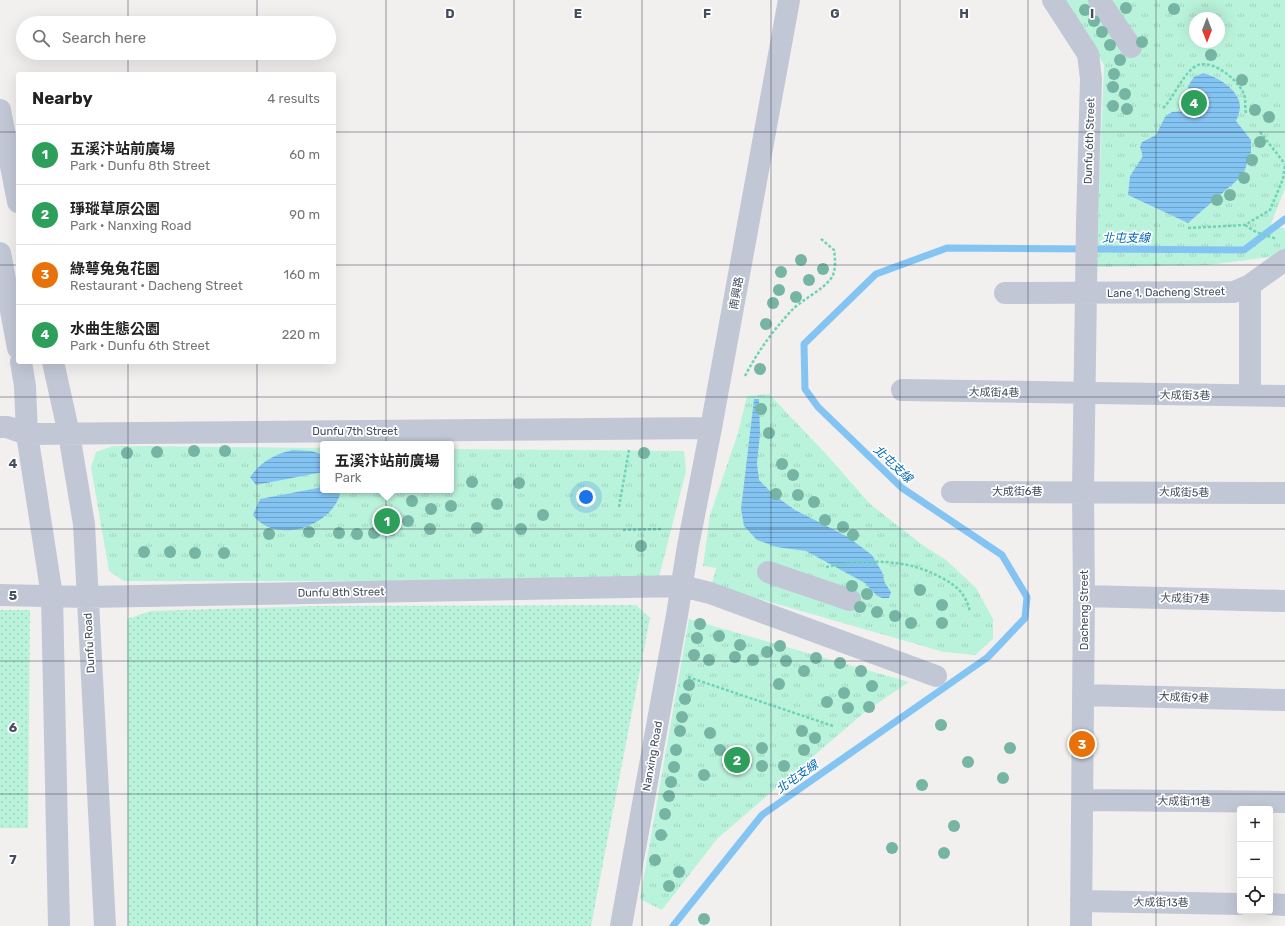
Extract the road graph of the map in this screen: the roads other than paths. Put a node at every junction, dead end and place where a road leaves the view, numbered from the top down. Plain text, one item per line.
1 (789, 0) edge
2 (1053, 0) edge
3 (1099, 0) edge
4 (1131, 47) dead end
5 (0, 110) edge
6 (16, 192) edge
7 (0, 253) edge
8 (1285, 260) edge
9 (1250, 285) junction
10 (1005, 292) dead end
11 (1086, 293) junction
12 (16, 337) edge
13 (21, 364) edge
14 (53, 364) edge
15 (902, 390) dead end
16 (1086, 393) junction
17 (1250, 395) junction
18 (1285, 396) edge
19 (0, 427) edge
20 (711, 428) junction
21 (26, 434) junction
22 (68, 434) junction
23 (1083, 491) junction
24 (952, 492) dead end
25 (1285, 493) edge
26 (768, 572) dead end
27 (682, 586) junction
28 (0, 595) edge
29 (52, 596) junction
30 (1084, 596) junction
31 (87, 597) junction
32 (850, 600) dead end
33 (1285, 601) edge
34 (936, 676) dead end
35 (1083, 694) junction
36 (1285, 700) edge
37 (1083, 800) junction
38 (1285, 802) edge
39 (1081, 901) junction
40 (1237, 904) edge
41 (1273, 904) edge
42 (1285, 904) edge
43 (59, 926) edge
44 (105, 926) edge
45 (621, 926) edge
46 (1081, 926) edge

1 - 20 street, 南興路
2 - 11 street, Dunfu 6th Street
3 - 4 street
5 - 6 street
7 - 12 street
8 - 9 street, Lane 1, Dacheng Street
9 - 11 street, Lane 1, Dacheng Street
9 - 17 street
10 - 11 street, Lane 1, Dacheng Street
11 - 16 street, Dacheng Street
13 - 21 street
14 - 22 street, Dunfu Road
15 - 16 street, 大成街4巷
16 - 17 street, 大成街3巷
16 - 23 street, Dacheng Street
17 - 18 street, 大成街3巷
19 - 21 street, Dunfu 7th Street
20 - 22 street, Dunfu 7th Street
20 - 27 street, 南興路
21 - 22 street, Dunfu 7th Street
21 - 29 street
22 - 31 street, Dunfu Road
23 - 24 street, 大成街6巷
23 - 25 street, 大成街5巷
23 - 30 street, Dacheng Street
26 - 32 street
27 - 31 street, Dunfu 8th Street
27 - 34 street, Dunfu 8th Street
27 - 45 street, Nanxing Road
28 - 29 street, Dunfu 8th Street
29 - 31 street, Dunfu 8th Street
29 - 43 street
30 - 33 street, 大成街7巷
30 - 35 street, Dacheng Street
31 - 44 street, Dunfu Road
35 - 36 street, 大成街9巷
35 - 37 street, Dacheng Street
37 - 38 street, 大成街11巷
37 - 39 street, Dacheng Street
39 - 40 street, 大成街13巷
39 - 46 street, Dacheng Street
41 - 42 street

